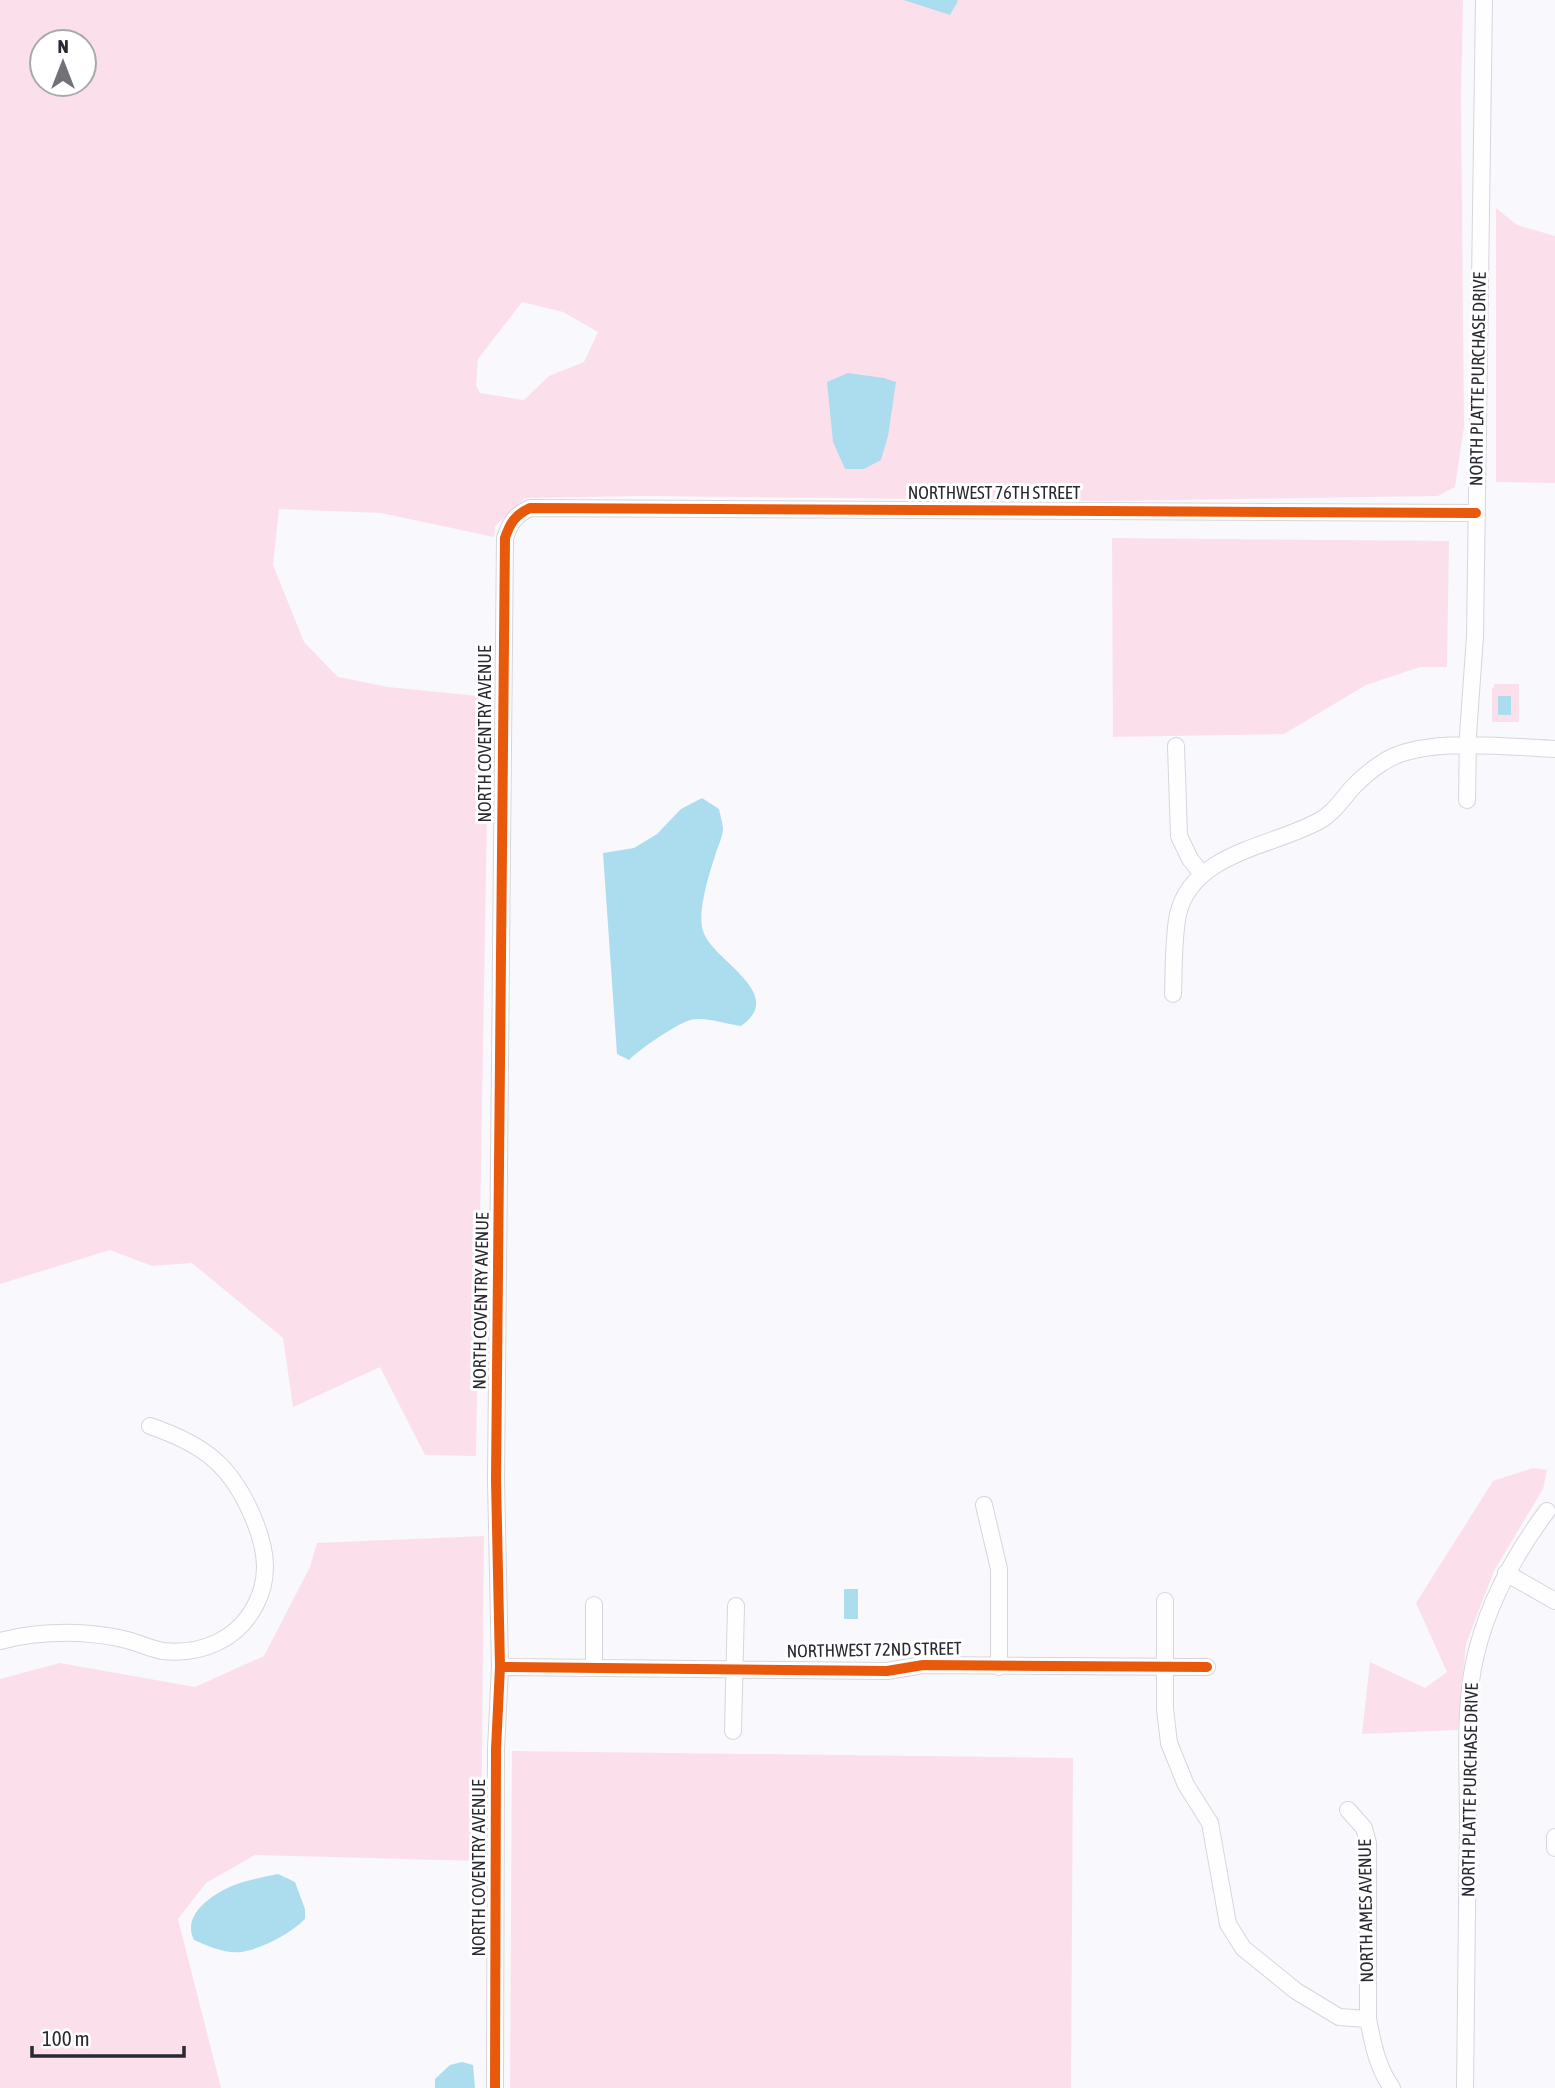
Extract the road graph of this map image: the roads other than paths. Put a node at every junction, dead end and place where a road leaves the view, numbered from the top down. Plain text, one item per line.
1 (1485, 0) edge
2 (1476, 513) junction
3 (515, 517) joint
4 (1468, 746) junction
5 (1176, 747) dead end
6 (1555, 749) edge
7 (1467, 800) dead end
8 (1202, 874) junction
9 (1173, 994) dead end
10 (150, 1426) dead end
11 (984, 1505) dead end
12 (1547, 1511) dead end
13 (1506, 1573) junction
14 (1165, 1601) dead end
15 (1555, 1601) edge
16 (594, 1605) dead end
17 (736, 1606) dead end
18 (0, 1640) edge
19 (1165, 1666) junction
20 (500, 1667) junction
21 (999, 1667) junction
22 (1207, 1667) dead end
23 (594, 1668) junction
24 (735, 1669) junction
25 (733, 1731) dead end
26 (1348, 1810) dead end
27 (1555, 1837) edge
28 (1555, 1848) edge
29 (1368, 2019) junction
30 (495, 2088) edge
31 (1392, 2088) edge
32 (1465, 2088) edge

1 - 2 street, NORTH PLATTE PURCHASE DRIVE
2 - 3 street, NORTHWEST 76TH STREET
2 - 4 street, NORTH PLATTE PURCHASE DRIVE
3 - 20 street, NORTH COVENTRY AVENUE
4 - 6 street
4 - 7 street, NORTH PLATTE PURCHASE DRIVE
4 - 8 street
5 - 8 street
8 - 9 street
10 - 18 street
11 - 21 street
12 - 13 street, NORTH PLATTE PURCHASE DRIVE
13 - 15 street
13 - 32 street, NORTH PLATTE PURCHASE DRIVE
14 - 19 street
16 - 23 street
17 - 24 street
19 - 21 street, NORTHWEST 72ND STREET
19 - 22 street, NORTHWEST 72ND STREET
19 - 29 street
20 - 23 street, NORTHWEST 72ND STREET
20 - 30 street, NORTH COVENTRY AVENUE
21 - 24 street, NORTHWEST 72ND STREET
23 - 24 street, NORTHWEST 72ND STREET
24 - 25 street
26 - 29 street, NORTH AMES AVENUE
27 - 28 street
29 - 31 street, NORTH AMES AVENUE

